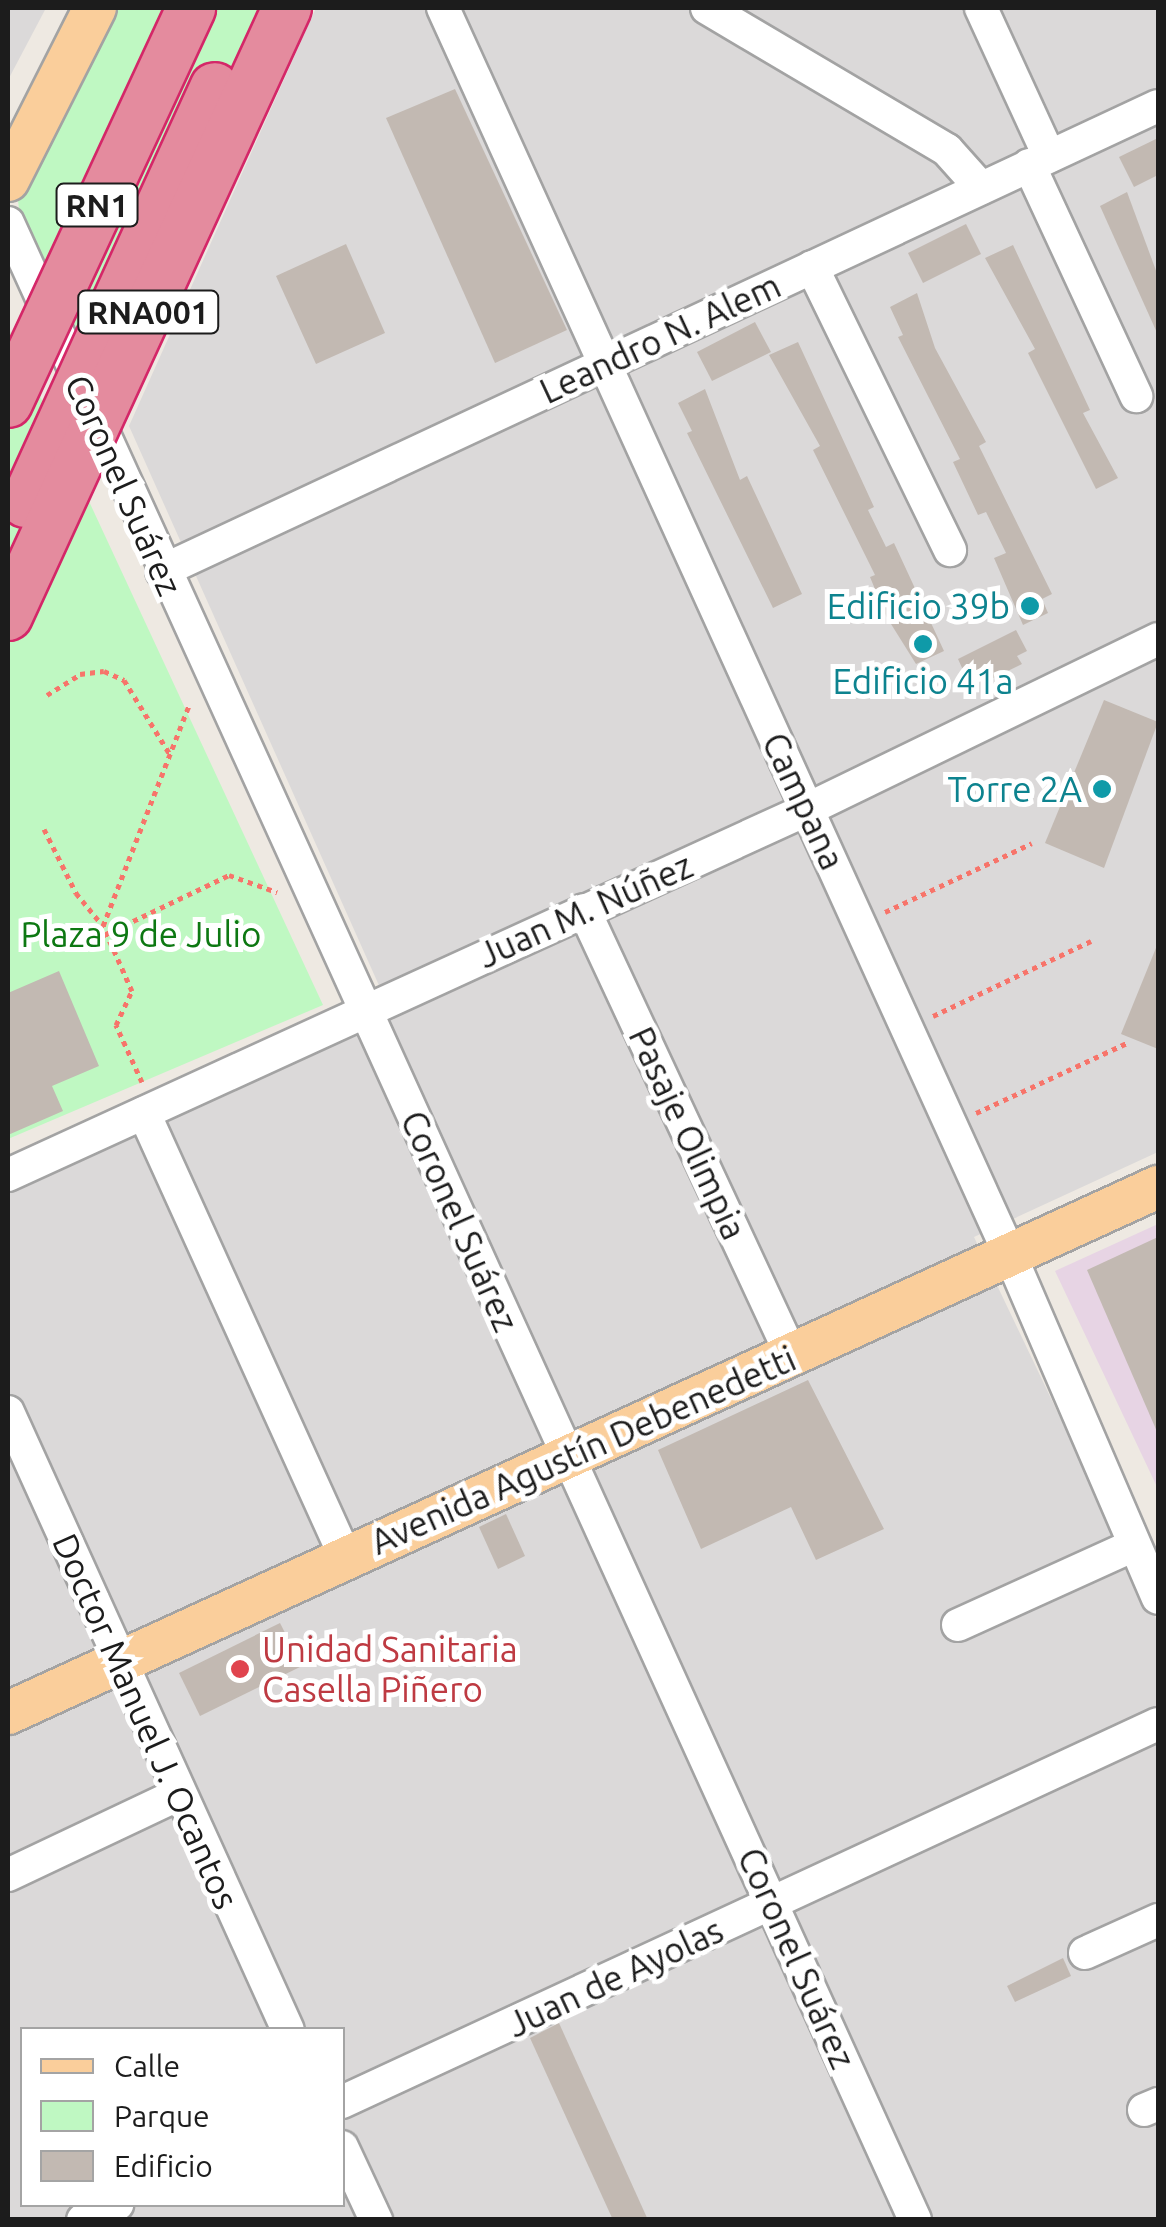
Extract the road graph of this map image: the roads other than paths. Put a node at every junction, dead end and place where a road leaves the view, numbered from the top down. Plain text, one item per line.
1 (95, 8) edge
2 (191, 8) edge
3 (252, 8) edge
4 (288, 8) edge
5 (443, 8) edge
6 (706, 8) edge
7 (980, 8) edge
8 (1158, 106) edge
9 (1039, 161) junction
10 (8, 180) edge
11 (981, 188) junction
12 (8, 223) edge
13 (812, 267) junction
14 (604, 365) junction
15 (1136, 396) dead end
16 (8, 404) edge
17 (8, 544) edge
18 (950, 550) dead end
19 (162, 571) junction
20 (8, 616) edge
21 (1158, 639) edge
22 (808, 809) junction
23 (584, 910) junction
24 (364, 1010) junction
25 (149, 1110) junction
26 (8, 1174) edge
27 (1158, 1187) edge
28 (1011, 1257) junction
29 (792, 1356) junction
30 (8, 1412) edge
31 (567, 1457) junction
32 (1134, 1545) junction
33 (346, 1558) junction
34 (1158, 1598) edge
35 (958, 1625) dead end
36 (117, 1663) junction
37 (8, 1713) edge
38 (1158, 1724) edge
39 (177, 1794) junction
40 (8, 1875) edge
41 (774, 1904) junction
42 (1158, 1920) edge
43 (1086, 1953) dead end
44 (287, 2027) edge
45 (345, 2101) edge
46 (345, 2153) edge
47 (376, 2220) edge
48 (915, 2220) edge

1 - 10 main road
2 - 16 highway, RN1, bridge
3 - 17 highway, RN1, bridge
4 - 20 highway, RNA001, bridge
5 - 14 street, Campana
6 - 11 street
7 - 9 street
8 - 9 street, Leandro N. Alem
9 - 11 street, Leandro N. Alem
9 - 15 street
11 - 13 street, Leandro N. Alem
12 - 19 street, Coronel Suárez
13 - 14 street, Leandro N. Alem
13 - 18 street
14 - 19 street, Leandro N. Alem
14 - 22 street, Campana
19 - 24 street, Coronel Suárez
21 - 22 street, Juan M. Núñez
22 - 23 street, Juan M. Núñez
22 - 28 street, Campana
23 - 24 street, Juan M. Núñez
23 - 29 street, Pasaje Olimpia
24 - 25 street, Juan M. Núñez
24 - 31 street, Coronel Suárez
25 - 26 street, Juan M. Núñez
25 - 33 street
27 - 28 main road, Avenida Agustín Debenedetti
28 - 29 main road, Avenida Agustín Debenedetti
28 - 32 street, Campana
29 - 31 main road, Avenida Agustín Debenedetti
30 - 36 street, Doctor Manuel J. Ocantos
31 - 33 main road, Avenida Agustín Debenedetti
31 - 41 street, Coronel Suárez
32 - 34 street, Campana
32 - 35 street
33 - 36 main road, Avenida Agustín Debenedetti
36 - 37 main road, Avenida Agustín Debenedetti
36 - 39 street, Doctor Manuel J. Ocantos
38 - 41 street, Juan de Ayolas
39 - 40 street
39 - 44 street, Doctor Manuel J. Ocantos
41 - 45 street, Juan de Ayolas
41 - 48 street, Coronel Suárez
42 - 43 street
46 - 47 street

